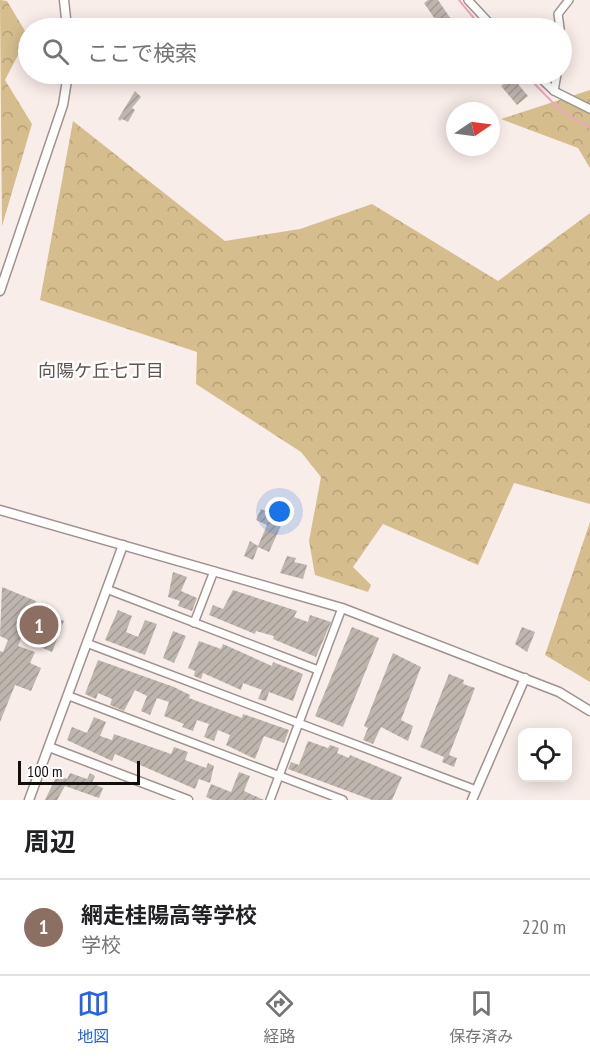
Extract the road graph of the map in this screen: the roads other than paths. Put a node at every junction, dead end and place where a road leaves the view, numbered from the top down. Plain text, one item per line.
1 (64, 0) edge
2 (468, 0) edge
3 (569, 0) edge
4 (66, 18) edge
5 (485, 18) edge
6 (559, 18) edge
7 (66, 84) edge
8 (547, 84) edge
9 (555, 84) edge
10 (554, 91) junction
11 (590, 109) edge
12 (0, 291) edge
13 (0, 510) edge
14 (123, 545) junction
15 (214, 571) junction
16 (109, 590) junction
17 (342, 608) junction
18 (194, 623) junction
19 (89, 644) junction
20 (318, 670) junction
21 (525, 678) junction
22 (69, 696) junction
23 (590, 711) edge
24 (298, 723) junction
25 (49, 747) junction
26 (279, 775) junction
27 (476, 790) junction
28 (29, 800) edge
29 (188, 800) edge
30 (270, 800) edge
31 (343, 800) edge
32 (472, 800) edge

1 - 4 street
2 - 5 street
3 - 6 street
7 - 12 street
8 - 10 street
9 - 10 street
10 - 11 street
13 - 14 street
14 - 15 street
14 - 16 street
15 - 17 street
15 - 18 street
16 - 18 street
16 - 19 street
17 - 20 street
17 - 21 street
18 - 20 street
19 - 22 street
19 - 24 street
20 - 24 street
21 - 23 street
21 - 27 street
22 - 25 street
22 - 26 street
24 - 26 street
24 - 27 street
25 - 28 street
25 - 29 street
26 - 30 street
26 - 31 street
27 - 32 street

